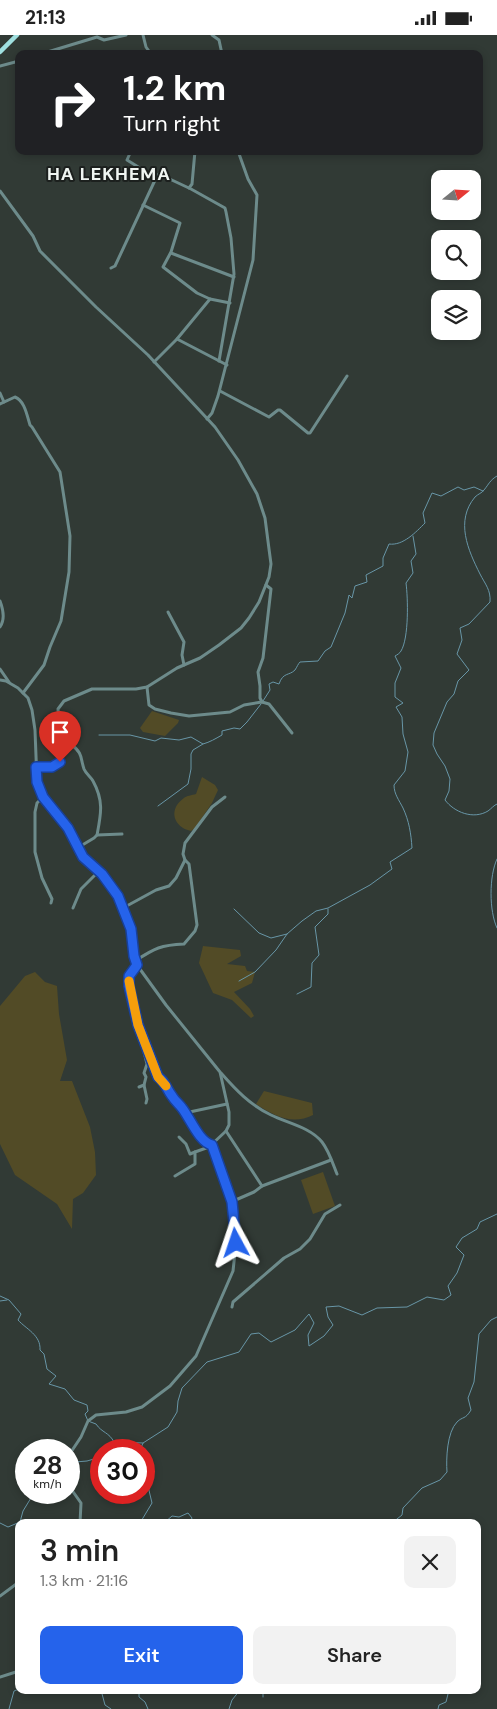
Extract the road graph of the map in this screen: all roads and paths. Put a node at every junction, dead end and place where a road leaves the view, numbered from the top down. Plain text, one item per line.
1 (18, 35) edge
2 (126, 35) edge
3 (143, 35) edge
4 (212, 35) edge
5 (54, 50) edge
6 (148, 50) edge
7 (221, 50) edge
8 (0, 52) edge
9 (15, 62) edge
10 (0, 66) edge
11 (129, 155) edge
12 (195, 155) edge
13 (239, 155) edge
14 (156, 178) junction
15 (189, 188) junction
16 (0, 191) edge
17 (143, 205) junction
18 (171, 253) junction
19 (110, 267) dead end
20 (234, 277) junction
21 (210, 299) junction
22 (230, 303) junction
23 (177, 339) junction
24 (219, 361) junction
25 (154, 362) junction
26 (227, 365) junction
27 (347, 376) dead end
28 (220, 391) junction
29 (0, 393) edge
30 (2, 403) edge
31 (207, 419) junction
32 (266, 585) junction
33 (0, 601) edge
34 (168, 612) dead end
35 (0, 627) edge
36 (184, 665) junction
37 (0, 669) edge
38 (0, 680) edge
39 (10, 683) junction
40 (147, 687) junction
41 (24, 693) junction
42 (262, 702) junction
43 (292, 733) dead end
44 (65, 747) junction
45 (36, 767) junction
46 (43, 797) junction
47 (225, 797) dead end
48 (122, 834) dead end
49 (97, 835) junction
50 (79, 847) junction
51 (185, 860) junction
52 (100, 871) junction
53 (51, 903) dead end
54 (72, 908) dead end
55 (123, 908) junction
56 (136, 963) junction
57 (146, 1045) junction
58 (220, 1072) junction
59 (144, 1085) junction
60 (139, 1087) dead end
61 (146, 1103) dead end
62 (227, 1104) junction
63 (186, 1113) junction
64 (226, 1131) junction
65 (179, 1137) dead end
66 (212, 1145) junction
67 (195, 1152) junction
68 (331, 1160) junction
69 (337, 1174) dead end
70 (175, 1176) dead end
71 (262, 1186) junction
72 (232, 1202) junction
73 (340, 1205) dead end
74 (232, 1307) dead end
75 (80, 1439) edge
76 (80, 1502) edge
77 (80, 1519) edge
78 (15, 1585) edge
79 (0, 1596) edge
80 (15, 1672) edge
81 (0, 1677) edge

1 - 8 main road
2 - 5 street
3 - 6 street
4 - 7 street
9 - 10 street
11 - 14 street
12 - 15 street
13 - 26 street
14 - 15 street
14 - 17 street
15 - 20 street
16 - 25 street
17 - 18 street
17 - 19 street
18 - 20 street
18 - 21 street
20 - 22 street
21 - 22 street
21 - 23 street
22 - 24 street
23 - 24 street
23 - 25 street
24 - 26 street
25 - 31 street
26 - 28 street
27 - 28 street
28 - 31 street
29 - 30 street
30 - 41 street
31 - 32 street
32 - 36 street
32 - 42 street
33 - 35 street
34 - 36 street
36 - 40 street
37 - 39 street
38 - 39 street
39 - 41 street
40 - 42 street
40 - 44 street
41 - 45 street
42 - 43 street
44 - 45 street
44 - 49 street
45 - 46 street
46 - 50 street
46 - 53 street
47 - 51 street
48 - 49 street
49 - 50 street
50 - 52 street
51 - 55 street
51 - 56 street
52 - 54 street
52 - 55 street
55 - 56 street
56 - 57 street
56 - 58 street
57 - 59 street
57 - 63 street
58 - 62 street
58 - 68 street
59 - 60 street
59 - 61 street
62 - 63 street
62 - 64 street
63 - 66 street
64 - 66 street
64 - 71 street
65 - 67 street
66 - 67 street
66 - 72 street
67 - 70 street
68 - 69 street
68 - 71 street
71 - 72 street
72 - 75 street
73 - 74 street
76 - 77 street
78 - 79 street
80 - 81 street

